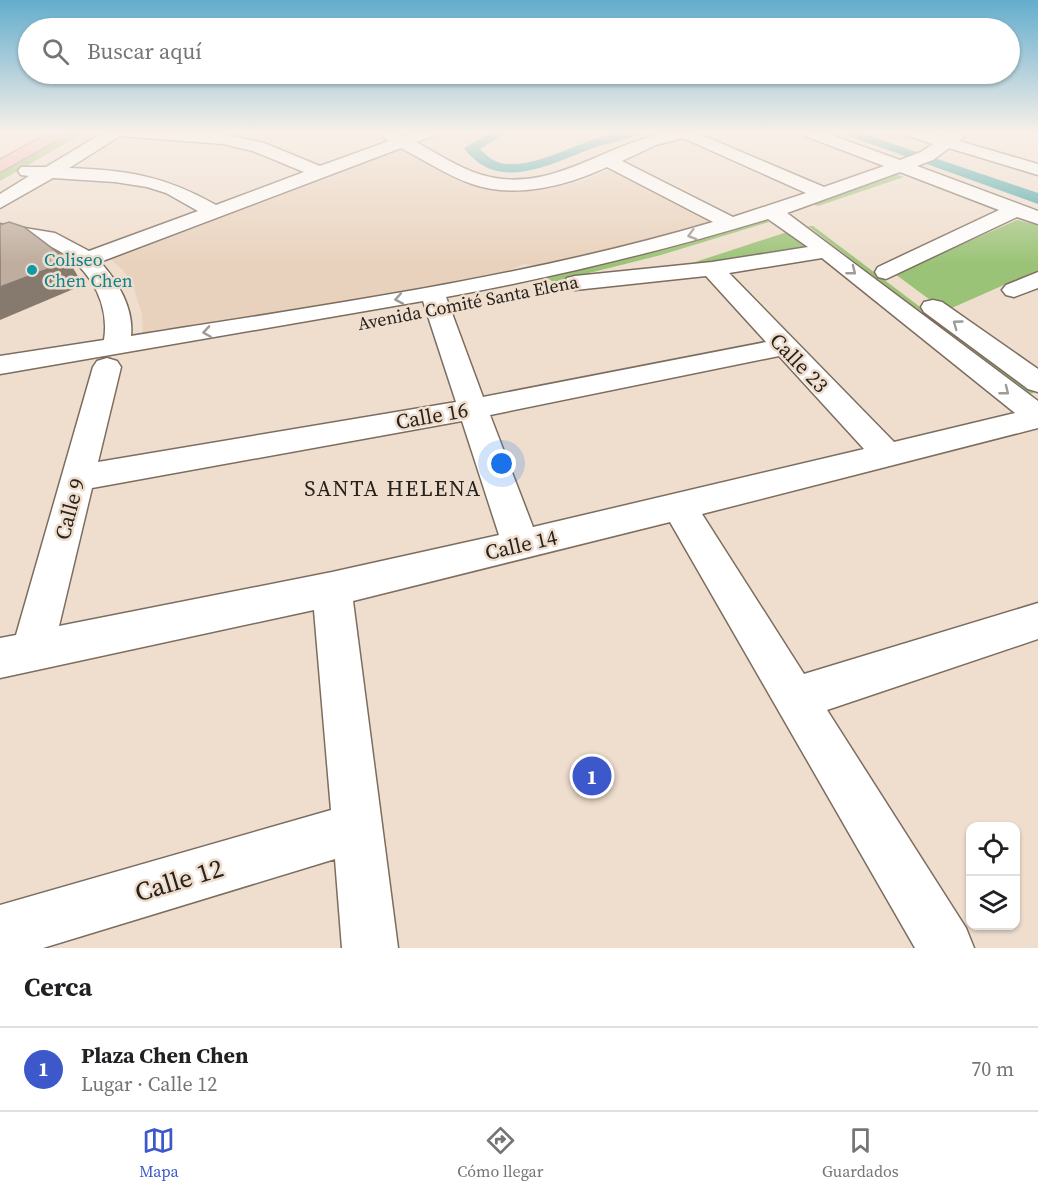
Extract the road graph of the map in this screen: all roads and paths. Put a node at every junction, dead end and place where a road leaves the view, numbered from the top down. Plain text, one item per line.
1 (45, 175) edge
2 (84, 175) edge
3 (310, 175) edge
4 (468, 175) edge
5 (573, 175) edge
6 (636, 175) edge
7 (783, 175) edge
8 (869, 175) edge
9 (912, 175) edge
10 (961, 175) edge
11 (824, 194) junction
12 (0, 202) edge
13 (1016, 210) junction
14 (213, 211) junction
15 (789, 213) junction
16 (1038, 218) edge
17 (732, 224) junction
18 (0, 230) edge
19 (826, 251) junction
20 (86, 260) junction
21 (712, 269) junction
22 (886, 273) junction
23 (1038, 279) edge
24 (575, 283) junction
25 (528, 284) junction
26 (1014, 290) dead end
27 (435, 301) junction
28 (784, 347) junction
29 (112, 356) junction
30 (0, 365) edge
31 (0, 383) edge
32 (1038, 383) edge
33 (473, 409) junction
34 (1038, 417) edge
35 (888, 455) junction
36 (78, 478) junction
37 (680, 506) junction
38 (521, 545) junction
39 (332, 589) junction
40 (1038, 621) edge
41 (16, 655) edge
42 (797, 698) junction
43 (358, 827) junction
44 (0, 933) edge
45 (370, 948) edge
46 (946, 948) edge

1 - 12 street
2 - 14 street
3 - 14 street
4 - 5 street
6 - 17 street
7 - 11 street
8 - 11 street
9 - 15 street, Avenida Comité Santa Elena
10 - 13 street
11 - 15 street
13 - 16 street
13 - 22 street
14 - 20 street
15 - 17 street
15 - 19 street
15 - 22 street
15 - 24 street, Avenida Comité Santa Elena
17 -> 25 street
18 - 20 street, Calle 9
19 - 21 street
19 -> 34 street
20 - 29 street, Calle 9
21 - 24 street
21 - 28 street, Calle 23
32 -> 22 street
23 - 26 street
24 - 25 street, Avenida Comité Santa Elena
25 - 27 street, Avenida Comité Santa Elena
27 - 29 street, Avenida Comité Santa Elena
27 - 33 street
28 - 33 street, Calle 16
28 - 35 street, Calle 23
29 - 30 street
29 - 31 street, Avenida Comité Santa Elena
29 - 36 street, Calle 9
33 - 36 street, Calle 16
33 - 38 street
34 - 35 street, Calle 14
35 - 37 street, Calle 14
36 - 41 street, Calle 9
37 - 38 street, Calle 14
37 - 42 street
38 - 39 street, Calle 14
39 - 41 street, Calle 14
39 - 43 street
40 - 42 street
42 - 46 street
43 - 44 street, Calle 12
43 - 45 street

